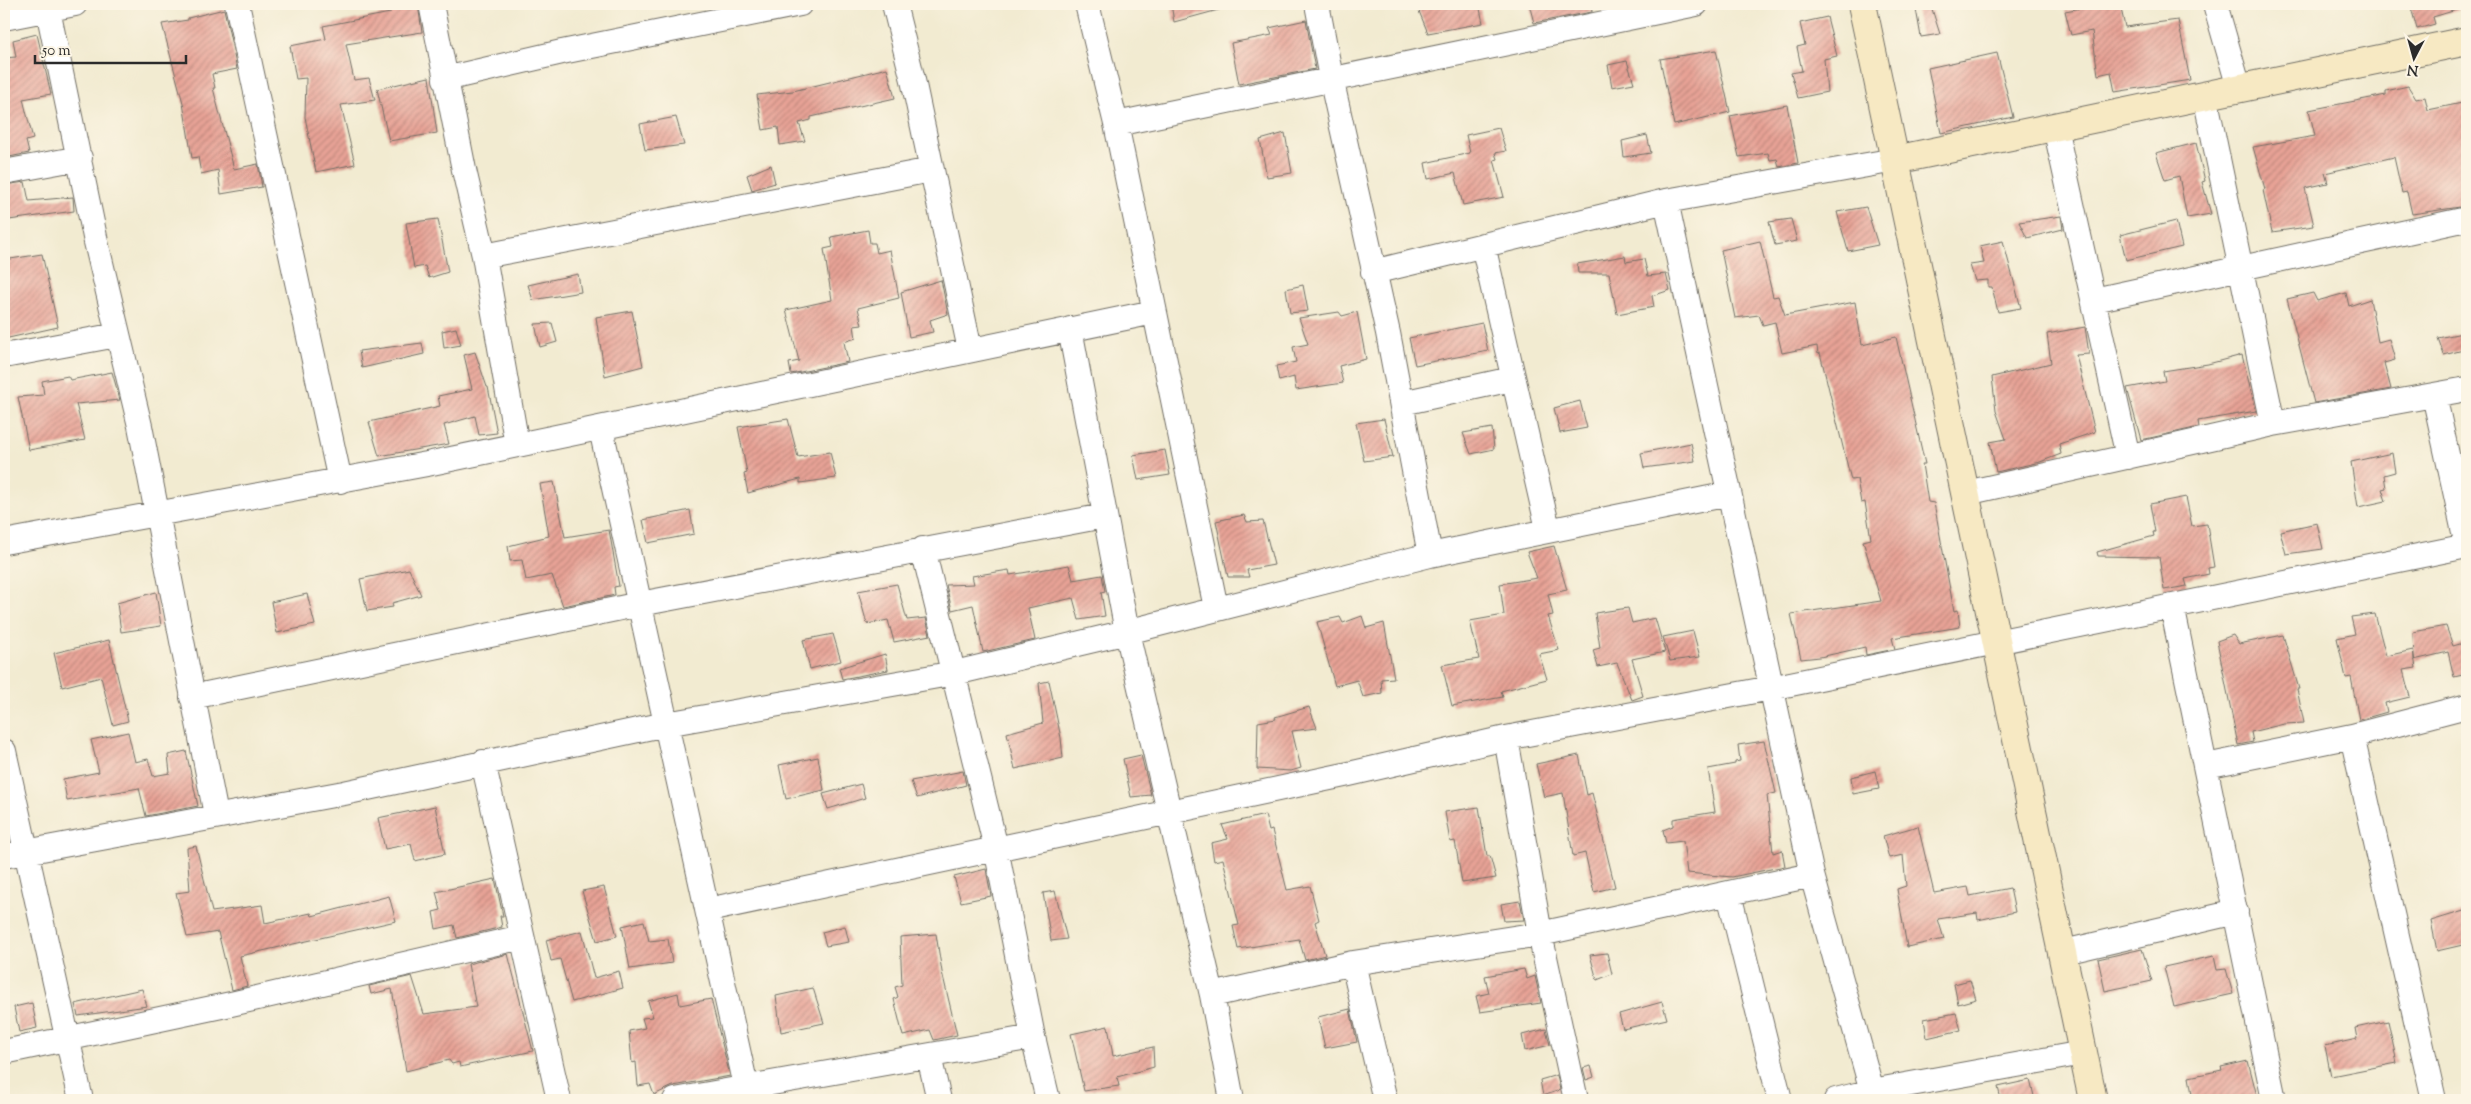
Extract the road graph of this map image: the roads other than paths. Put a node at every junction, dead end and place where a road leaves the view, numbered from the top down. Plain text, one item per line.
1 (75, 4) edge
2 (237, 4) edge
3 (431, 4) edge
4 (800, 4) edge
5 (894, 4) edge
6 (1087, 4) edge
7 (1317, 4) edge
8 (1696, 4) edge
9 (1862, 4) edge
10 (2216, 4) edge
11 (745, 9) edge
12 (48, 10) junction
13 (4, 18) edge
14 (2467, 41) edge
15 (1331, 78) junction
16 (445, 79) junction
17 (2240, 88) junction
18 (2204, 96) junction
19 (1116, 124) junction
20 (2055, 127) junction
21 (80, 158) junction
22 (1895, 160) junction
23 (931, 170) junction
24 (4, 172) edge
25 (1666, 201) junction
26 (2467, 219) edge
27 (1484, 245) junction
28 (484, 256) junction
29 (2242, 268) junction
30 (1373, 272) junction
31 (2094, 300) junction
32 (1154, 312) junction
33 (1070, 329) junction
34 (117, 335) junction
35 (970, 350) junction
36 (4, 356) edge
37 (1512, 380) junction
38 (2467, 389) edge
39 (2434, 396) junction
40 (1402, 403) junction
41 (2273, 424) junction
42 (601, 429) junction
43 (517, 445) junction
44 (2128, 457) junction
45 (340, 481) junction
46 (1966, 493) junction
47 (1729, 494) junction
48 (155, 514) junction
49 (1104, 516) junction
50 (1548, 529) junction
51 (4, 542) edge
52 (923, 548) junction
53 (1430, 555) junction
54 (640, 604) junction
55 (2172, 606) junction
56 (1216, 608) junction
57 (1127, 632) junction
58 (1997, 640) junction
59 (955, 673) junction
60 (1771, 688) junction
61 (192, 697) junction
62 (2467, 706) edge
63 (666, 724) junction
64 (2352, 736) junction
65 (1506, 738) junction
66 (4, 751) edge
67 (483, 762) junction
68 (2206, 766) junction
69 (1167, 812) junction
70 (216, 816) junction
71 (996, 848) junction
72 (27, 852) junction
73 (4, 856) edge
74 (1812, 875) junction
75 (1729, 894) junction
76 (708, 910) junction
77 (2236, 912) junction
78 (1540, 934) junction
79 (522, 938) junction
80 (2064, 952) junction
81 (1353, 963) junction
82 (1212, 994) junction
83 (1033, 1037) junction
84 (68, 1040) junction
85 (4, 1052) edge
86 (2083, 1053) junction
87 (929, 1056) junction
88 (1872, 1091) junction
89 (747, 1094) edge
90 (81, 1100) edge
91 (559, 1100) edge
92 (675, 1100) edge
93 (939, 1100) edge
94 (1048, 1100) edge
95 (1232, 1100) edge
96 (1384, 1100) edge
97 (1576, 1100) edge
98 (1780, 1100) edge
99 (1836, 1100) edge
100 (2093, 1100) edge
101 (2274, 1100) edge
102 (2434, 1100) edge

1 - 12 street
2 - 45 street
3 - 16 street
4 - 11 street
5 - 23 street
6 - 19 street
7 - 15 street
8 - 15 street
9 - 22 street
10 - 17 street
11 - 16 street
12 - 13 street
12 - 21 street
14 - 17 street
15 - 19 street
15 - 30 street
16 - 28 street
17 - 18 street
18 - 20 street
18 - 29 street
19 - 32 street
20 - 22 street
20 - 31 street
21 - 24 street
21 - 34 street
22 - 25 street
22 - 46 street
23 - 28 street
23 - 35 street
25 - 27 street
25 - 47 street
26 - 29 street
27 - 30 street
27 - 37 street
28 - 43 street
29 - 31 street
29 - 41 street
30 - 40 street
31 - 44 street
32 - 33 street
32 - 56 street
33 - 35 street
33 - 49 street
34 - 36 street
34 - 48 street
35 - 42 street
37 - 40 street
37 - 50 street
38 - 39 street
39 - 41 street
39 - 55 street
40 - 53 street
41 - 44 street
42 - 43 street
42 - 54 street
43 - 45 street
44 - 46 street
45 - 48 street
46 - 58 street
47 - 50 street
47 - 60 street
48 - 51 street
48 - 61 street
49 - 52 street
49 - 57 street
50 - 53 street
52 - 54 street
52 - 59 street
53 - 56 street
54 - 61 street
54 - 63 street
55 - 58 street
55 - 68 street
56 - 57 street
57 - 59 street
57 - 69 street
58 - 60 street
58 - 80 street
59 - 63 street
59 - 71 street
60 - 65 street
60 - 74 street
61 - 70 street
62 - 64 street
63 - 67 street
63 - 76 street
64 - 68 street
64 - 102 street
65 - 69 street
65 - 78 street
66 - 72 street
67 - 70 street
67 - 79 street
68 - 77 street
69 - 71 street
69 - 82 street
70 - 72 street
71 - 76 street
71 - 83 street
72 - 73 street
72 - 84 street
74 - 75 street
74 - 88 street
75 - 78 street
75 - 98 street
76 - 89 street
77 - 80 street
77 - 101 street
78 - 81 street
78 - 97 street
79 - 84 street
79 - 91 street
80 - 86 street
81 - 82 street
81 - 96 street
82 - 95 street
83 - 87 street
83 - 94 street
84 - 85 street
84 - 90 street
86 - 88 street
86 - 100 street
87 - 89 street
87 - 93 street
88 - 99 street
89 - 92 street

